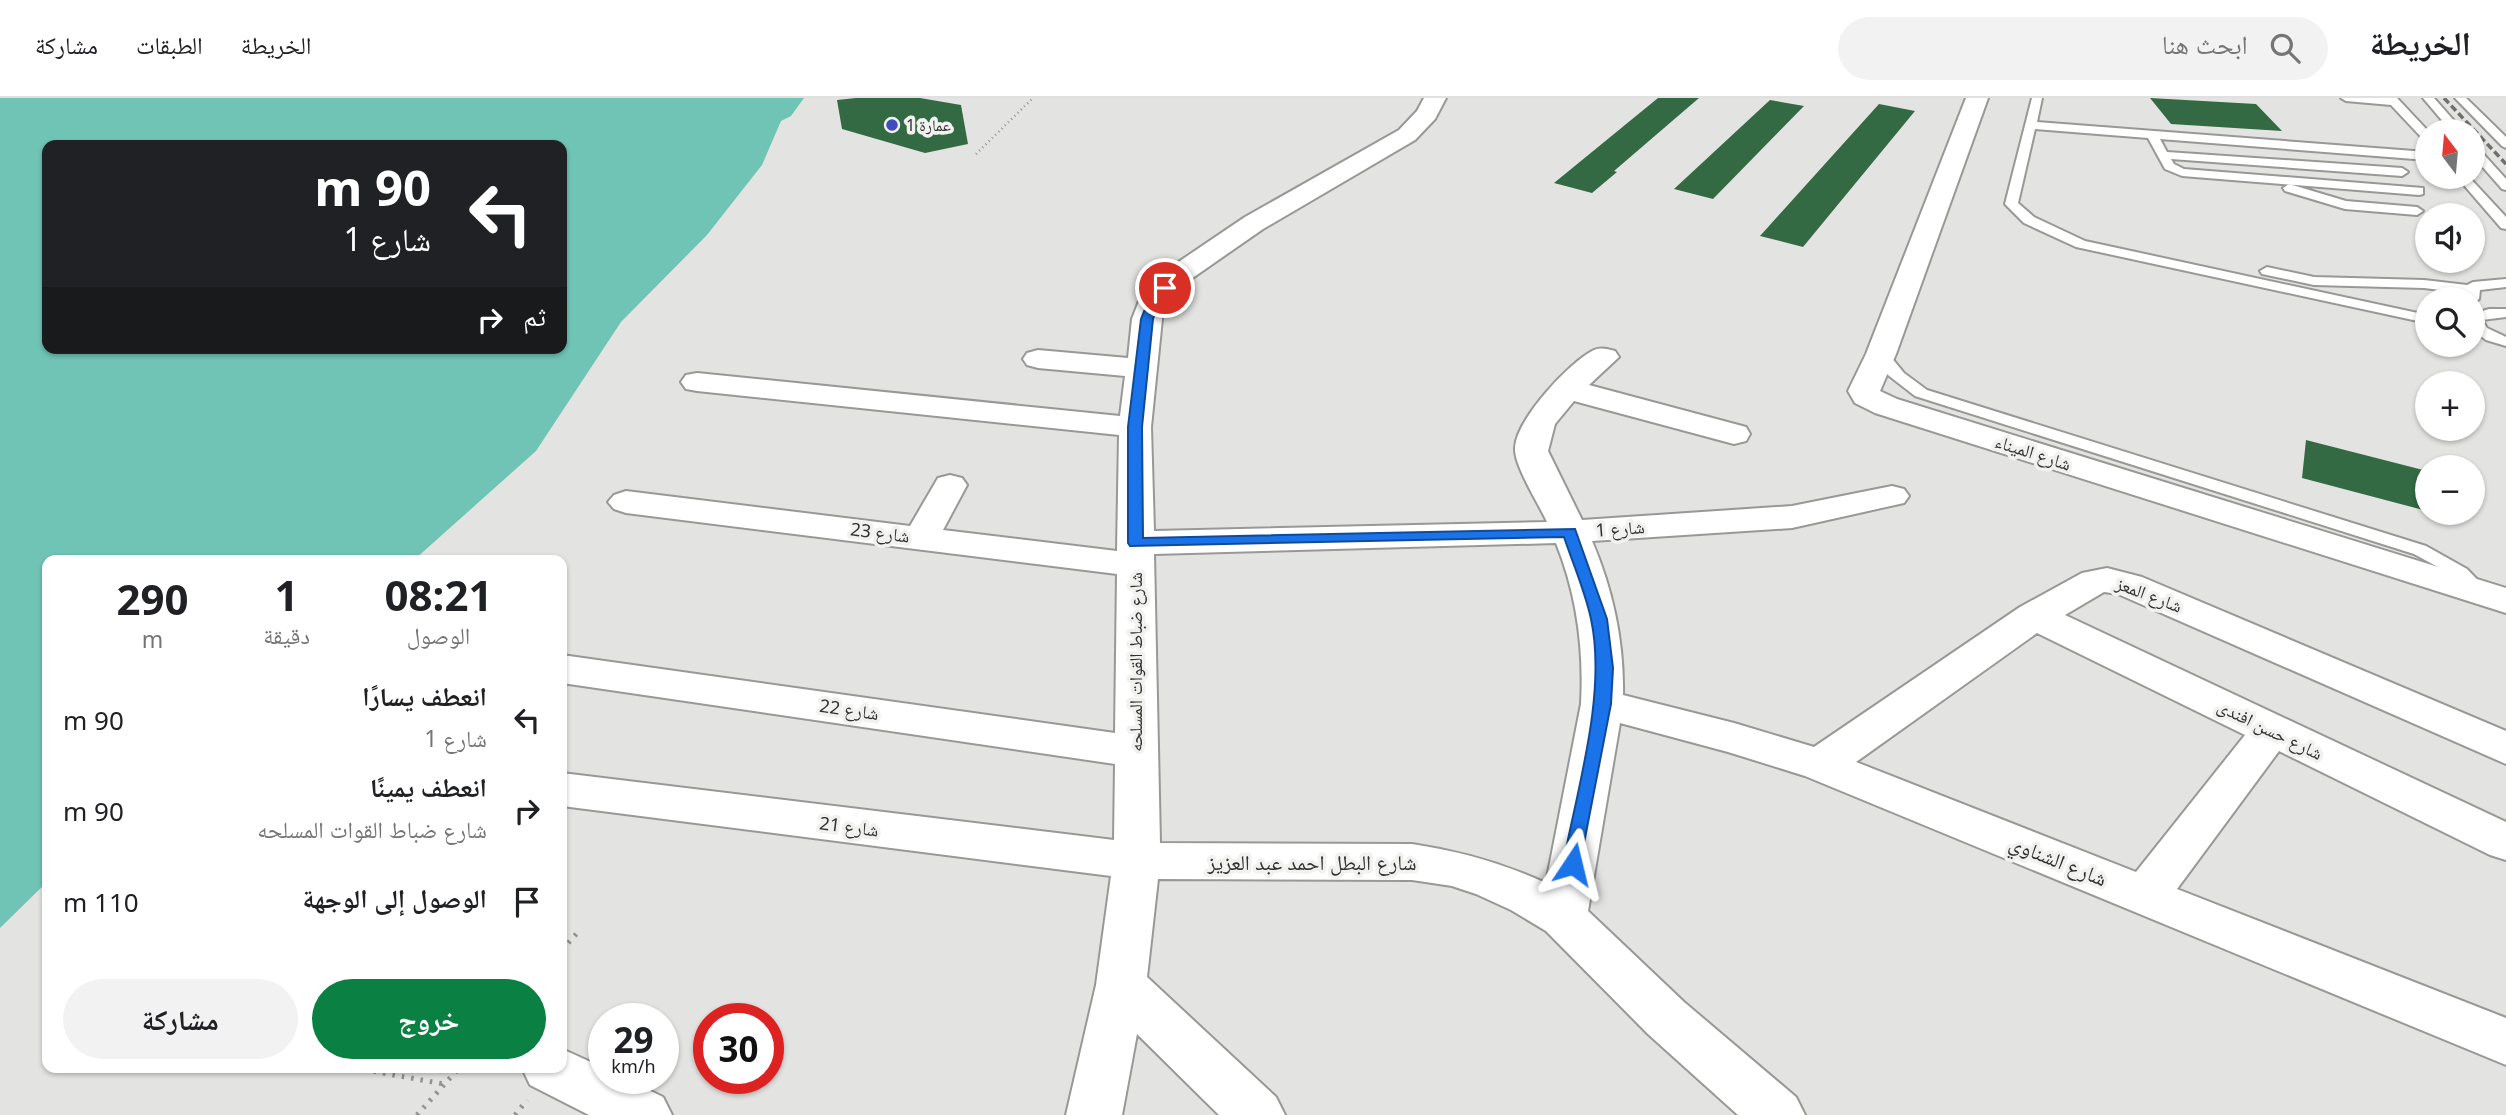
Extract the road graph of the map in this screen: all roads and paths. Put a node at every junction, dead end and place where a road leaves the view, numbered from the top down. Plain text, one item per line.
1 (1033, 98) edge
2 (1435, 98) edge
3 (1977, 98) edge
4 (2037, 98) edge
5 (2346, 98) edge
6 (2428, 98) edge
7 (2460, 98) edge
8 (2393, 100) edge
9 (2446, 119) edge
10 (2415, 124) edge
11 (2029, 125) junction
12 (2152, 135) junction
13 (2506, 144) edge
14 (976, 154) dead end
15 (2164, 155) junction
16 (2415, 155) edge
17 (2485, 162) edge
18 (2402, 172) dead end
19 (2269, 179) junction
20 (2506, 186) edge
21 (2474, 189) edge
22 (2418, 191) dead end
23 (2415, 211) edge
24 (2506, 225) edge
25 (2506, 283) edge
26 (2429, 287) edge
27 (2473, 287) edge
28 (2314, 288) junction
29 (2485, 313) edge
30 (2506, 313) edge
31 (2415, 316) edge
32 (2485, 322) edge
33 (2506, 342) edge
34 (1604, 357) dead end
35 (1038, 359) dead end
36 (1142, 368) junction
37 (697, 382) dead end
38 (1567, 388) junction
39 (1135, 427) junction
40 (1734, 433) dead end
41 (950, 485) dead end
42 (1892, 496) dead end
43 (626, 502) dead end
44 (1570, 532) junction
45 (921, 538) junction
46 (1135, 554) junction
47 (2494, 598) edge
48 (2034, 616) junction
49 (567, 670) edge
50 (1602, 704) junction
51 (2271, 731) junction
52 (2506, 748) edge
53 (1136, 752) junction
54 (1820, 765) junction
55 (567, 791) edge
56 (2506, 842) edge
57 (1137, 860) junction
58 (2145, 896) junction
59 (1563, 917) junction
60 (579, 931) dead end
61 (567, 944) edge
62 (1121, 985) junction
63 (2506, 1042) edge
64 (383, 1073) edge
65 (454, 1073) edge
66 (559, 1073) edge
67 (444, 1084) junction
68 (417, 1115) edge
69 (644, 1115) edge
70 (1094, 1115) edge
71 (1257, 1115) edge
72 (1777, 1115) edge

1 - 14 path
2 - 36 street, شارع ضباط القوات المسلحه
3 - 47 street, شارع الميناء
4 - 11 lane
5 - 8 lane
6 - 9 lane
7 - 13 lane
8 - 10 lane
11 - 12 lane
11 - 28 lane
12 - 15 lane
12 - 16 lane
15 - 18 lane
15 - 19 lane
17 - 20 lane
19 - 22 lane
19 - 23 lane
21 - 24 lane
25 - 27 lane
26 - 28 lane
28 - 31 lane
29 - 30 lane
32 - 33 lane
34 - 38 street
35 - 36 street
36 - 39 street, شارع ضباط القوات المسلحه
37 - 39 street
38 - 40 street
38 - 44 street
39 - 46 street, شارع ضباط القوات المسلحه
41 - 45 street
42 - 44 street, شارع 1
43 - 45 street, شارع 23
44 - 46 street, شارع 1
44 - 50 street
45 - 46 street, شارع 23
46 - 53 street, شارع ضباط القوات المسلحه
48 - 51 street, شارع حسن افندى
48 - 52 street, شارع المعز
48 - 54 street, شارع المعز
49 - 53 street, شارع 22
50 - 54 street, شارع الشناوي
50 - 59 street
51 - 56 street, شارع حسن افندى
51 - 58 street
53 - 57 street, شارع ضباط القوات المسلحه
54 - 58 street, شارع الشناوي
55 - 57 street, شارع 21
57 - 59 street, شارع البطل احمد عبد العزيز
57 - 62 street, شارع ضباط القوات المسلحه
58 - 63 street, شارع الشناوي
59 - 72 street, شارع البطل احمد عبد العزيز
60 - 61 path
62 - 70 street, شارع ضباط القوات المسلحه
62 - 71 street
64 - 67 path
65 - 67 path
66 - 69 street
67 - 68 path

